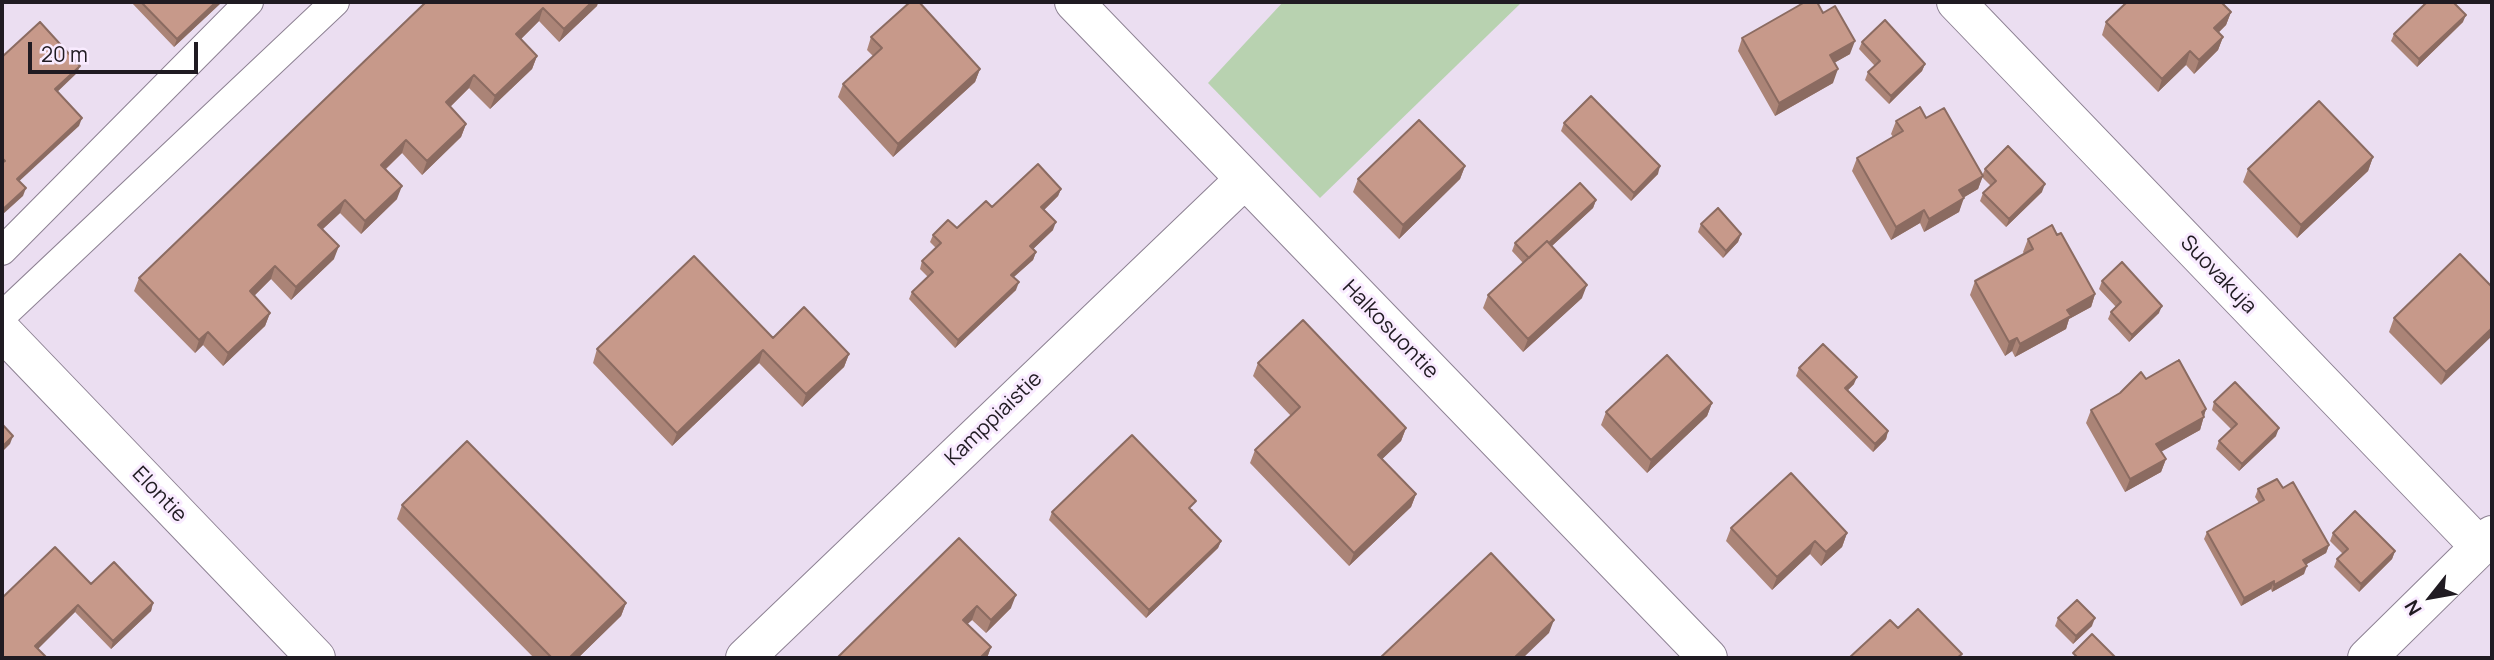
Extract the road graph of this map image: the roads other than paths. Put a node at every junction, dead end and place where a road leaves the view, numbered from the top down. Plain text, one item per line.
1 (249, 2) edge
2 (335, 2) edge
3 (1074, 2) edge
4 (1956, 2) edge
5 (1244, 180) junction
6 (2, 251) edge
7 (2, 316) edge
8 (2, 331) edge
9 (2486, 541) edge
10 (316, 658) edge
11 (745, 658) edge
12 (1708, 658) edge
13 (2367, 658) edge

1 - 6 lane
2 - 7 lane
3 - 5 street, Halkosuontie
4 - 9 street, Suovakuja
5 - 11 street, Kamppiaistie
5 - 12 street, Halkosuontie
8 - 10 street, Elontie
9 - 13 street

